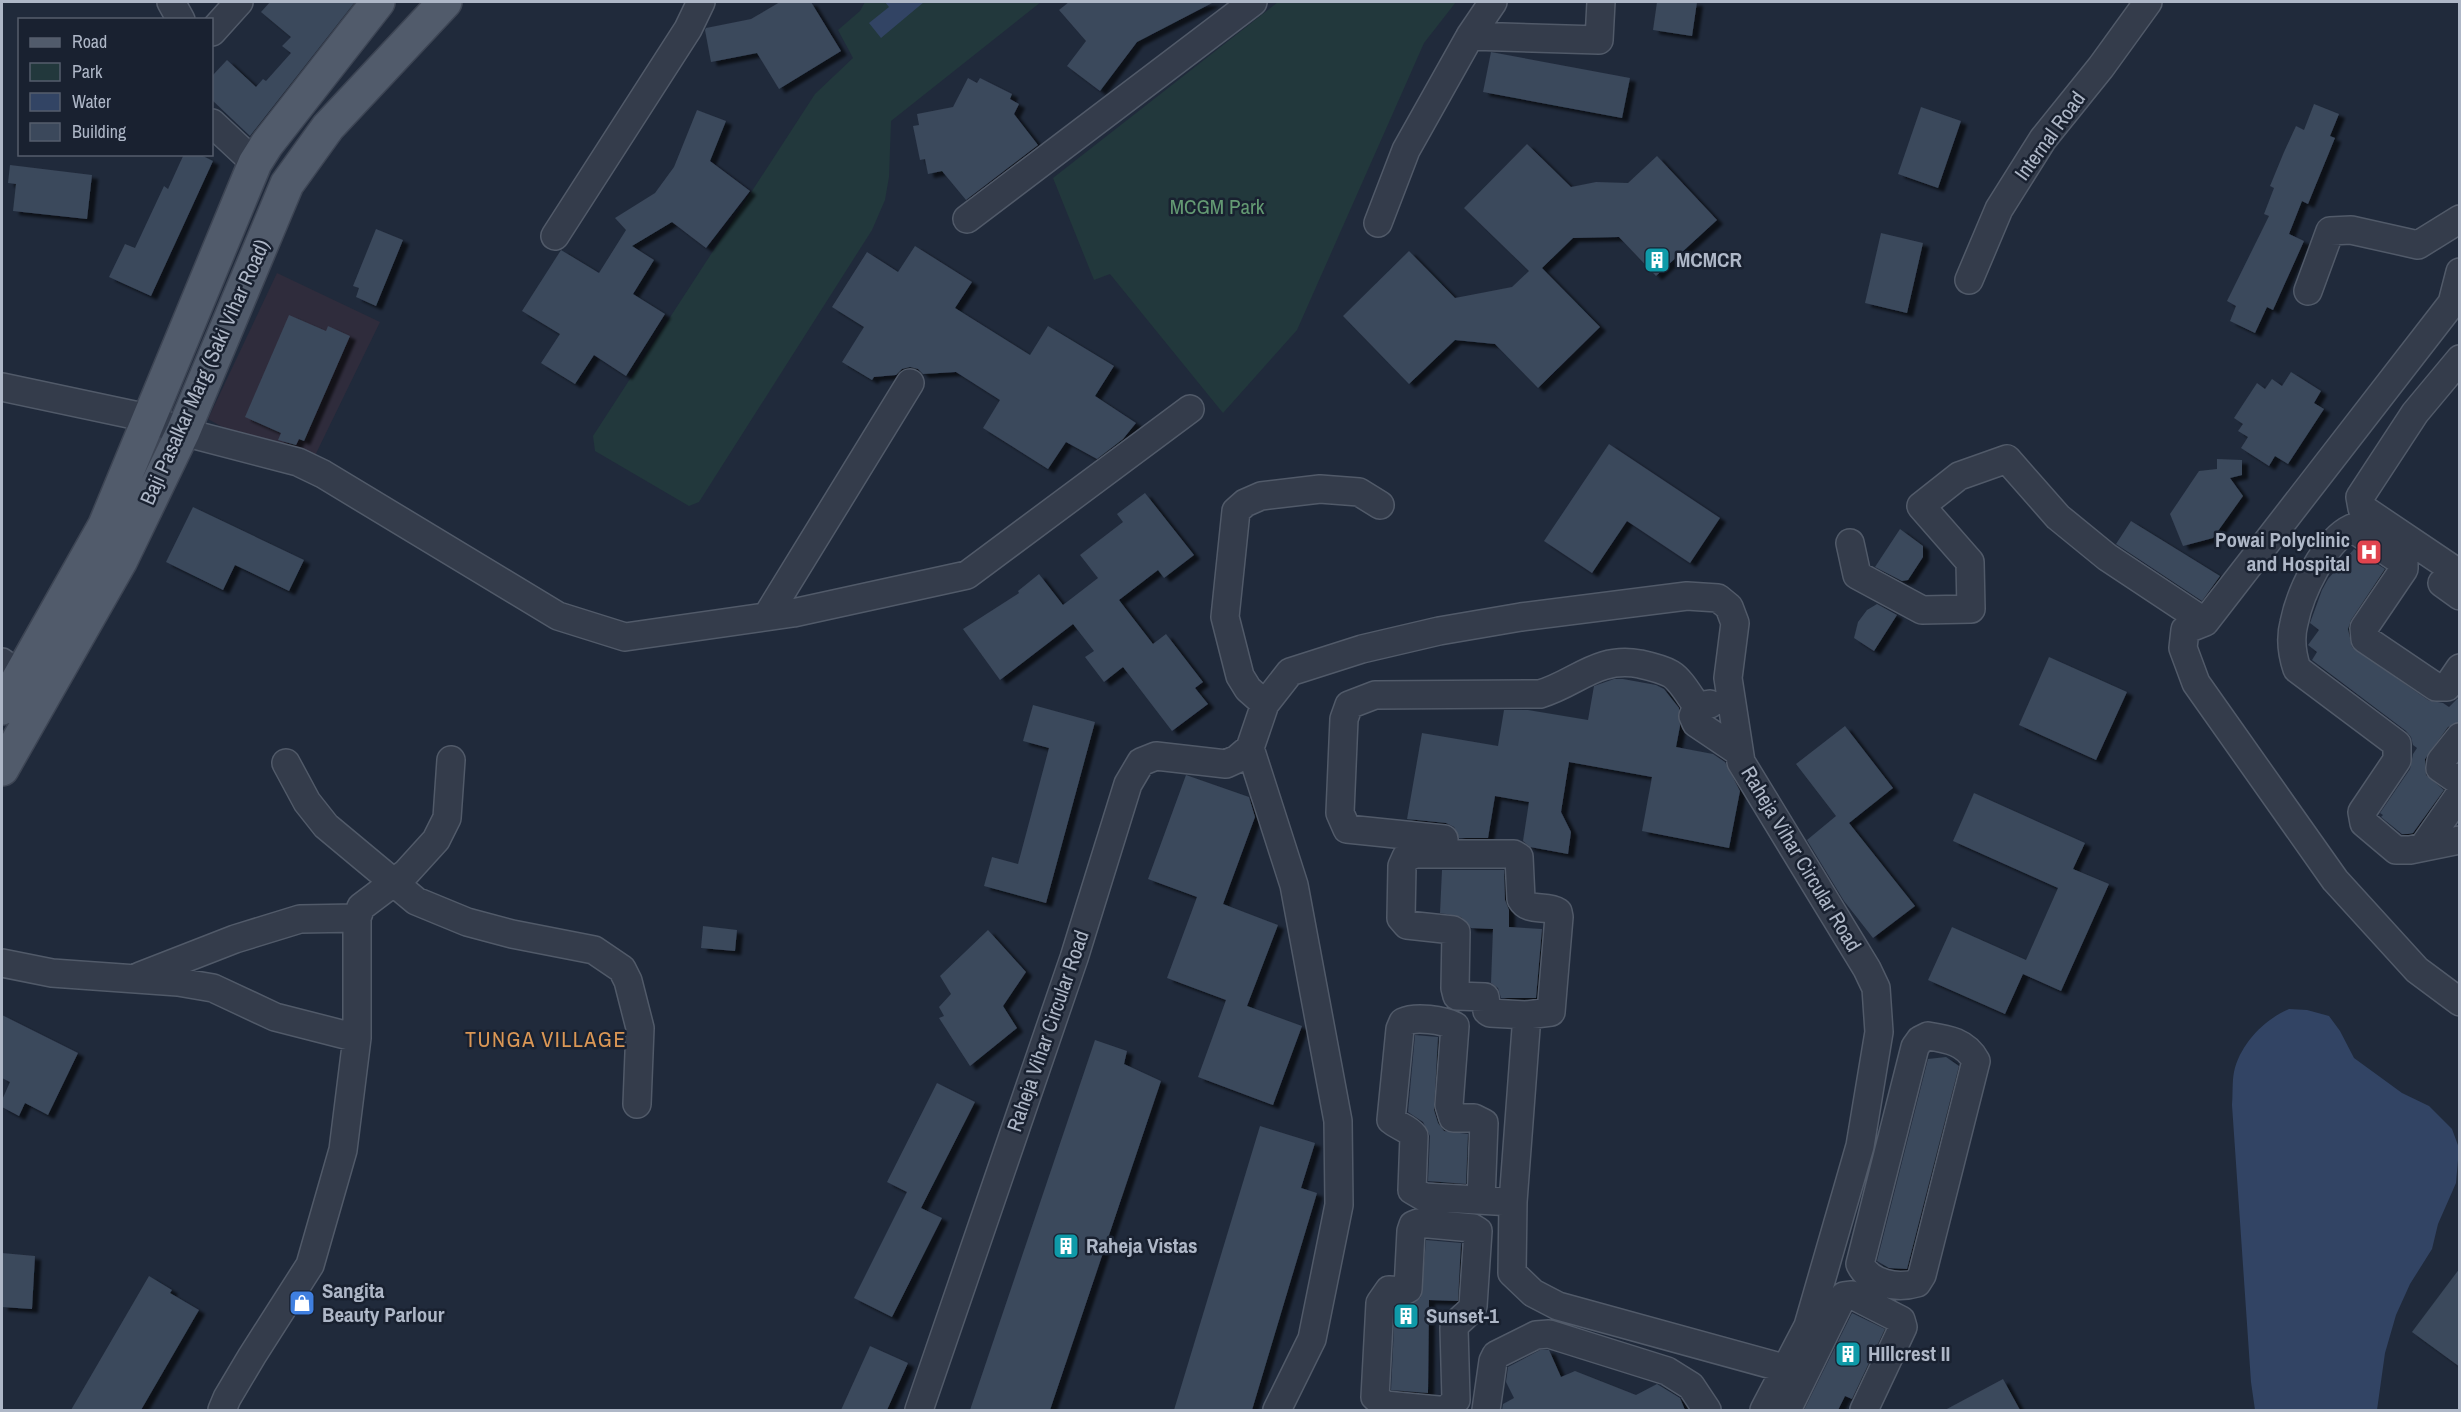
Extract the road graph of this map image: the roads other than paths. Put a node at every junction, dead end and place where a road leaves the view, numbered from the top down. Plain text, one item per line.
1 (171, 2) edge
2 (378, 2) edge
3 (445, 2) edge
4 (700, 2) edge
5 (1252, 2) edge
6 (1493, 2) edge
7 (1601, 2) edge
8 (2148, 2) edge
9 (228, 5) edge
10 (180, 18) edge
11 (213, 30) edge
12 (1470, 36) junction
13 (213, 124) edge
14 (255, 163) junction
15 (967, 219) dead end
16 (2460, 219) edge
17 (1378, 223) dead end
18 (555, 236) dead end
19 (2460, 272) edge
20 (1969, 280) dead end
21 (2308, 291) dead end
22 (2460, 359) edge
23 (910, 383) dead end
24 (2, 387) edge
25 (1190, 409) dead end
26 (148, 418) junction
27 (183, 432) junction
28 (1380, 505) dead end
29 (1850, 543) dead end
30 (2454, 584) edge
31 (767, 616) junction
32 (2205, 622) junction
33 (2460, 668) edge
34 (23, 675) edge
35 (1265, 704) junction
36 (1697, 706) junction
37 (1732, 706) junction
38 (2, 708) edge
39 (2460, 737) edge
40 (1250, 747) junction
41 (1739, 752) junction
42 (451, 760) dead end
43 (286, 763) dead end
44 (2, 769) edge
45 (2460, 782) edge
46 (2460, 794) edge
47 (1452, 840) dead end
48 (2460, 840) edge
49 (2423, 847) junction
50 (394, 881) junction
51 (357, 918) junction
52 (2, 963) edge
53 (129, 980) junction
54 (2460, 1002) edge
55 (1527, 1015) junction
56 (357, 1038) junction
57 (637, 1104) dead end
58 (1860, 1146) junction
59 (1886, 1155) junction
60 (1481, 1200) junction
61 (1513, 1202) junction
62 (1476, 1268) junction
63 (1512, 1273) junction
64 (1787, 1369) junction
65 (222, 1410) edge
66 (919, 1410) edge
67 (1276, 1410) edge
68 (1438, 1410) edge
69 (1446, 1410) edge
70 (1486, 1410) edge
71 (1707, 1410) edge
72 (1764, 1410) edge
73 (1787, 1410) edge
74 (1864, 1410) edge

1 - 10 street
2 - 14 main road, Baji Pasalkar Marg (Saki Vihar Road)
3 - 27 main road, Baji Pasalkar Marg (Saki Vihar Road)
4 - 18 street
5 - 15 street
6 - 12 street
7 - 12 street
8 - 20 street, Internal Road
9 - 11 street
12 - 17 street
13 - 14 street
14 - 26 main road, Baji Pasalkar Marg (Saki Vihar Road)
16 - 21 street
19 - 32 street
22 - 30 street
23 - 31 street
24 - 26 street
25 - 31 street
26 - 27 street
26 - 34 main road, Baji Pasalkar Marg (Saki Vihar Road)
27 - 31 street
27 - 34 main road, Baji Pasalkar Marg (Saki Vihar Road)
28 - 35 street
29 - 32 street
32 - 54 street
33 - 49 street
34 - 38 main road, Baji Pasalkar Marg (Saki Vihar Road)
34 - 44 main road, Baji Pasalkar Marg (Saki Vihar Road)
35 - 37 street, Raheja Vihar Circular Road
35 - 40 street, Raheja Vihar Circular Road
36 - 37 street
36 - 41 street
36 - 47 street
37 - 41 street, Raheja Vihar Circular Road
39 - 45 street
40 - 66 street, Raheja Vihar Circular Road
40 - 67 street
41 - 58 street, Raheja Vihar Circular Road
42 - 50 street
43 - 50 street
46 - 49 street
48 - 49 street
50 - 51 street
50 - 57 street
51 - 53 street
51 - 56 street
52 - 53 street
53 - 56 street
55 - 55 street
55 - 61 street
56 - 65 street
58 - 59 street
58 - 64 street, Raheja Vihar Circular Road
59 - 59 street
60 - 60 street
60 - 61 street
61 - 63 street
62 - 63 street
62 - 68 street
62 - 69 street
63 - 64 street
64 - 72 street, Raheja Vihar Circular Road
70 - 71 street
73 - 74 street

